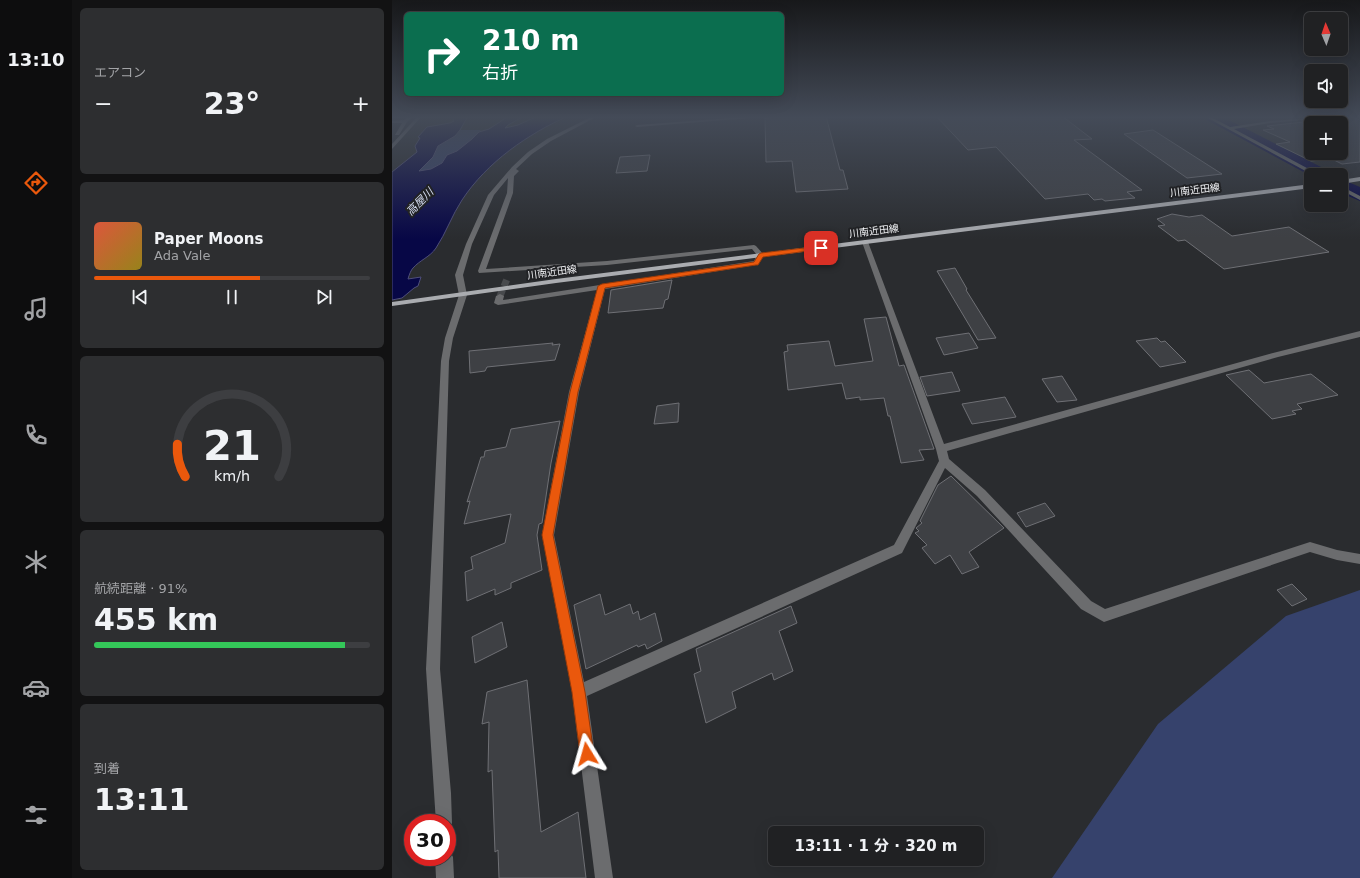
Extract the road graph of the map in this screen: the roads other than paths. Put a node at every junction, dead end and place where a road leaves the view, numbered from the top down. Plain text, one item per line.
1 (526, 157) edge
2 (1284, 157) edge
3 (514, 168) junction
4 (1305, 168) edge
5 (1360, 180) edge
6 (1348, 181) edge
7 (1304, 187) edge
8 (1348, 192) edge
9 (1360, 198) edge
10 (865, 242) junction
11 (761, 255) junction
12 (515, 268) junction
13 (507, 279) tunnel mouth
14 (602, 286) junction
15 (463, 295) junction
16 (500, 296) dead end
17 (392, 304) edge
18 (1360, 334) edge
19 (943, 455) junction
20 (1360, 559) edge
21 (578, 692) junction
22 (444, 814) edge
23 (444, 866) edge
24 (445, 878) edge
25 (604, 878) edge

1 - 3 street
2 - 4 street
3 - 12 street
3 - 15 street
5 - 6 main road
7 - 10 main road, 川南近田線
8 - 9 street
10 - 11 main road, 川南近田線
10 - 19 street
11 - 12 street
11 - 14 street
11 - 15 main road, 川南近田線
12 - 13 street
14 - 16 street
14 - 21 street
15 - 17 main road, 川南近田線
15 - 22 street
18 - 19 street
19 - 20 street
19 - 21 street
21 - 25 street
23 - 24 street

